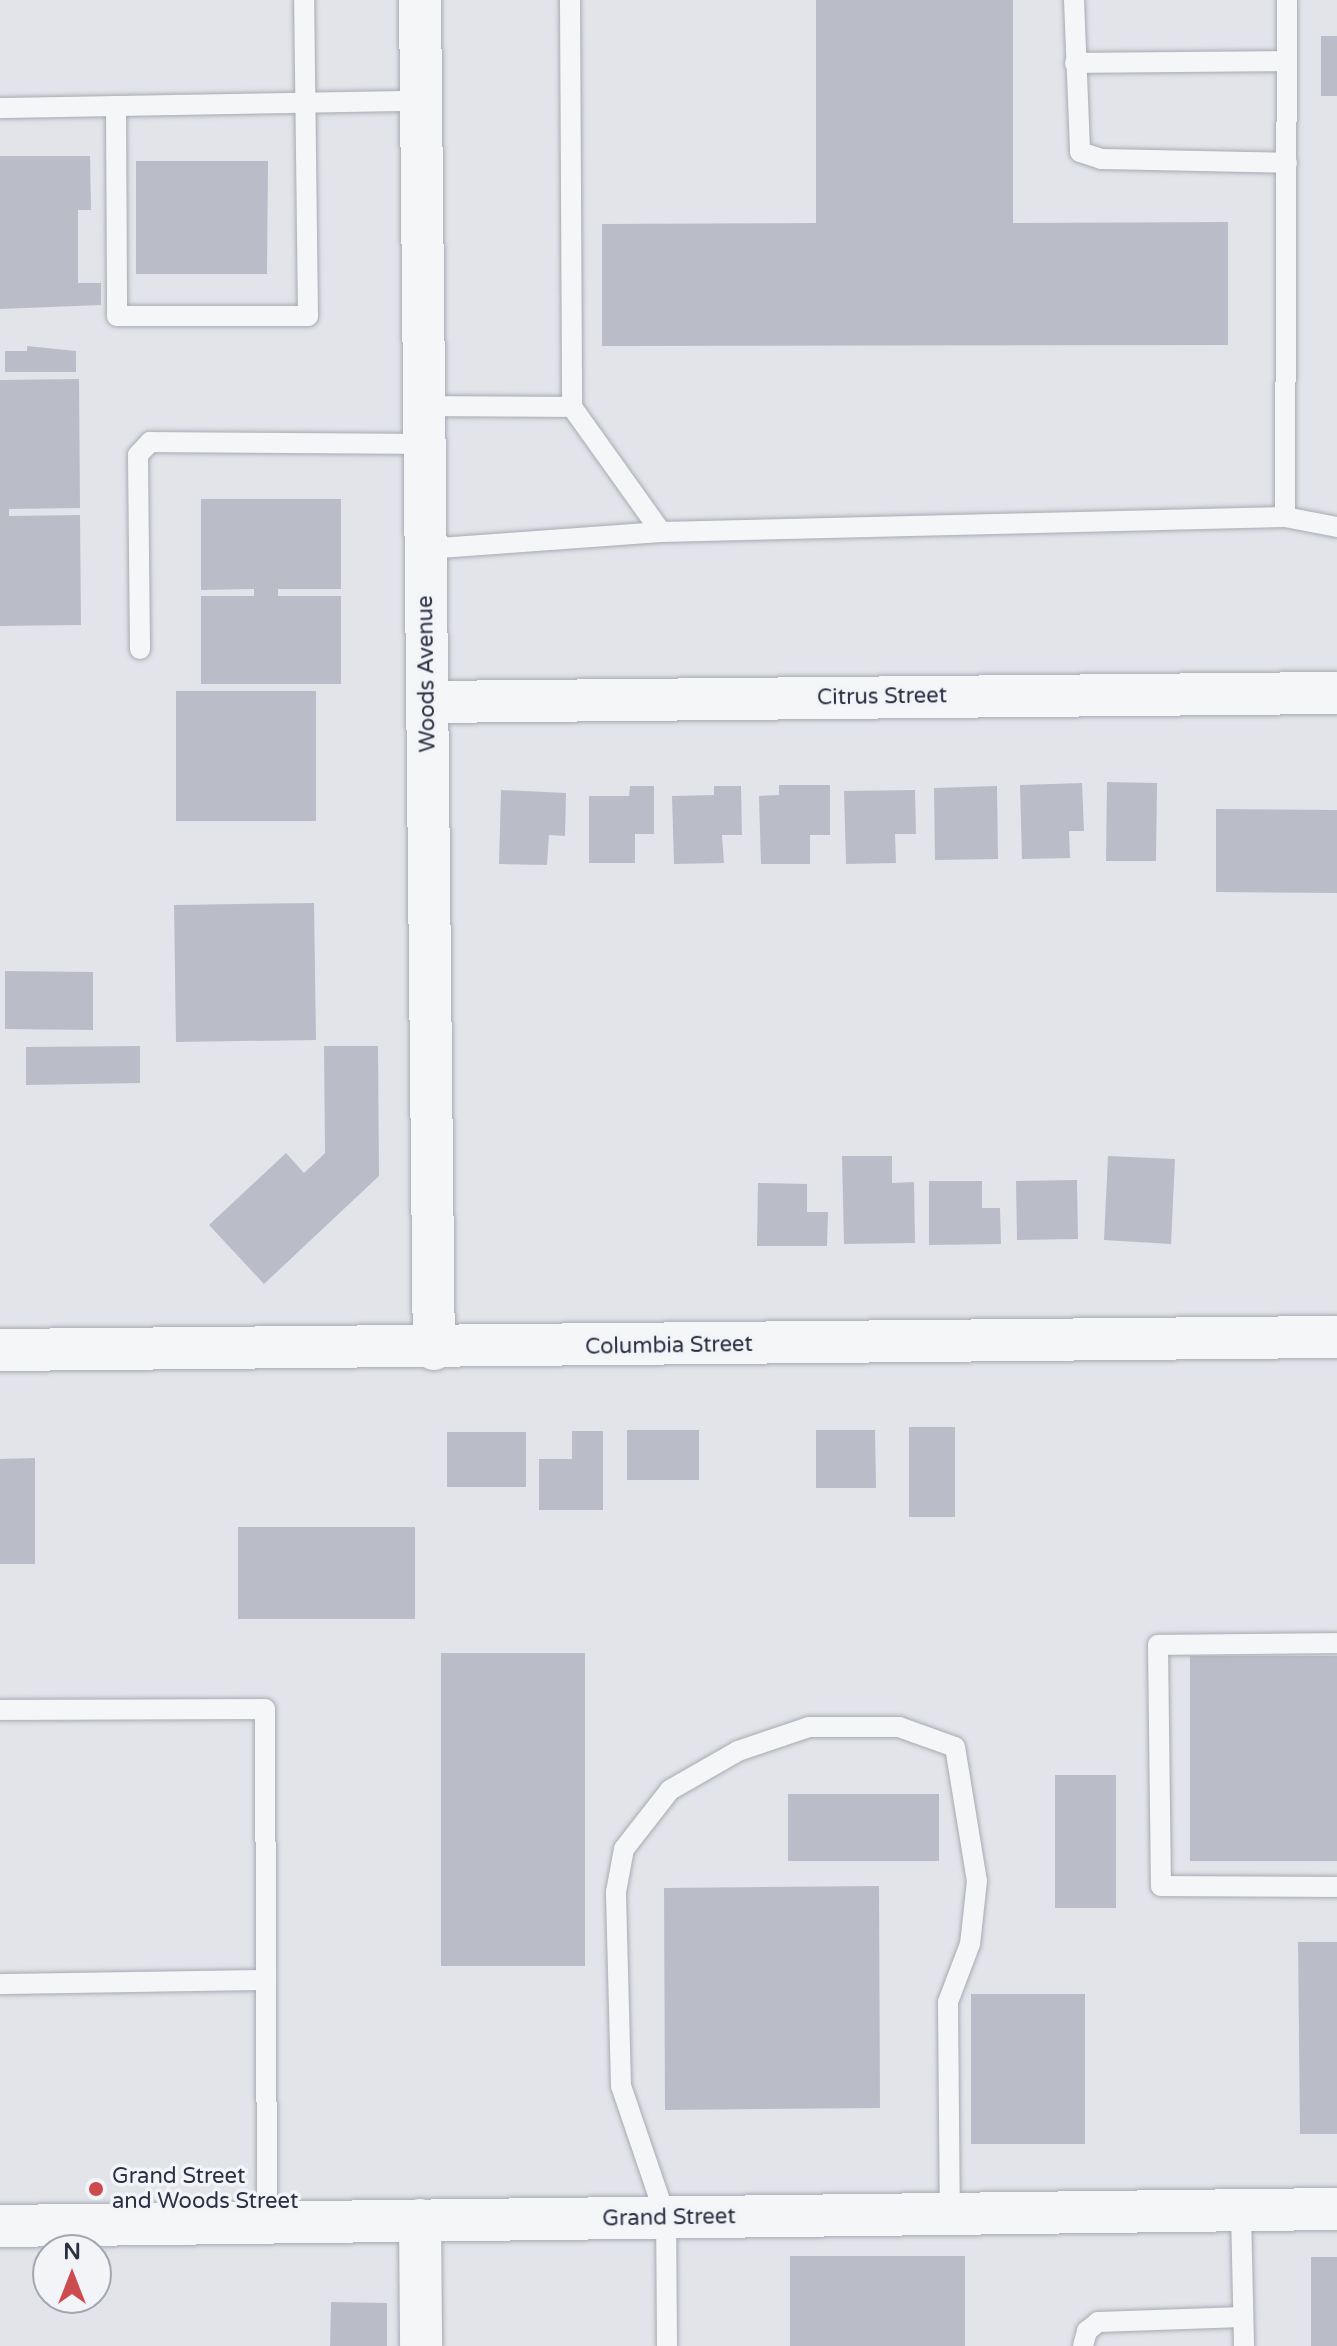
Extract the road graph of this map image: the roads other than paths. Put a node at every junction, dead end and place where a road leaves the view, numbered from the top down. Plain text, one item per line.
1 (304, 0) edge
2 (420, 0) edge
3 (570, 0) edge
4 (1074, 0) edge
5 (1287, 0) edge
6 (1287, 61) junction
7 (1075, 63) junction
8 (421, 101) junction
9 (308, 105) junction
10 (116, 106) junction
11 (0, 108) edge
12 (1287, 163) junction
13 (572, 407) junction
14 (424, 425) junction
15 (1285, 517) junction
16 (1337, 527) edge
17 (661, 532) junction
18 (425, 549) junction
19 (140, 649) dead end
20 (1337, 693) edge
21 (427, 702) junction
22 (1337, 1337) edge
23 (434, 1349) junction
24 (0, 1350) edge
25 (1337, 1643) edge
26 (0, 1710) edge
27 (1337, 1887) edge
28 (266, 1980) junction
29 (0, 1984) edge
30 (1337, 2209) edge
31 (1241, 2212) junction
32 (950, 2215) junction
33 (666, 2218) junction
34 (420, 2220) junction
35 (267, 2222) junction
36 (0, 2226) edge
37 (1243, 2317) junction
38 (421, 2346) edge
39 (667, 2346) edge
40 (1083, 2346) edge
41 (1244, 2346) edge

1 - 9 lane
2 - 8 street, Woods Avenue
3 - 13 lane
4 - 7 lane
5 - 6 lane
6 - 7 lane
6 - 12 lane
7 - 12 lane
8 - 9 lane
8 - 14 street, Woods Avenue
9 - 10 lane
9 - 10 lane
10 - 11 lane
12 - 15 lane
13 - 14 lane
13 - 17 lane
14 - 18 street, Woods Avenue
14 - 19 lane
15 - 16 lane
15 - 17 lane
17 - 18 lane
18 - 21 street, Woods Avenue
20 - 21 street, Citrus Street
21 - 23 street, Woods Avenue
22 - 23 street, Columbia Street
23 - 24 street, Columbia Street
25 - 27 lane
26 - 28 lane
28 - 29 lane
28 - 35 lane
30 - 31 street, Grand Street
31 - 32 street, Grand Street
31 - 37 lane
32 - 33 street, Grand Street
32 - 33 lane
33 - 34 street, Grand Street
33 - 39 lane
34 - 35 street, Grand Street
34 - 38 street
35 - 36 street, Grand Street
37 - 40 lane
37 - 41 lane

